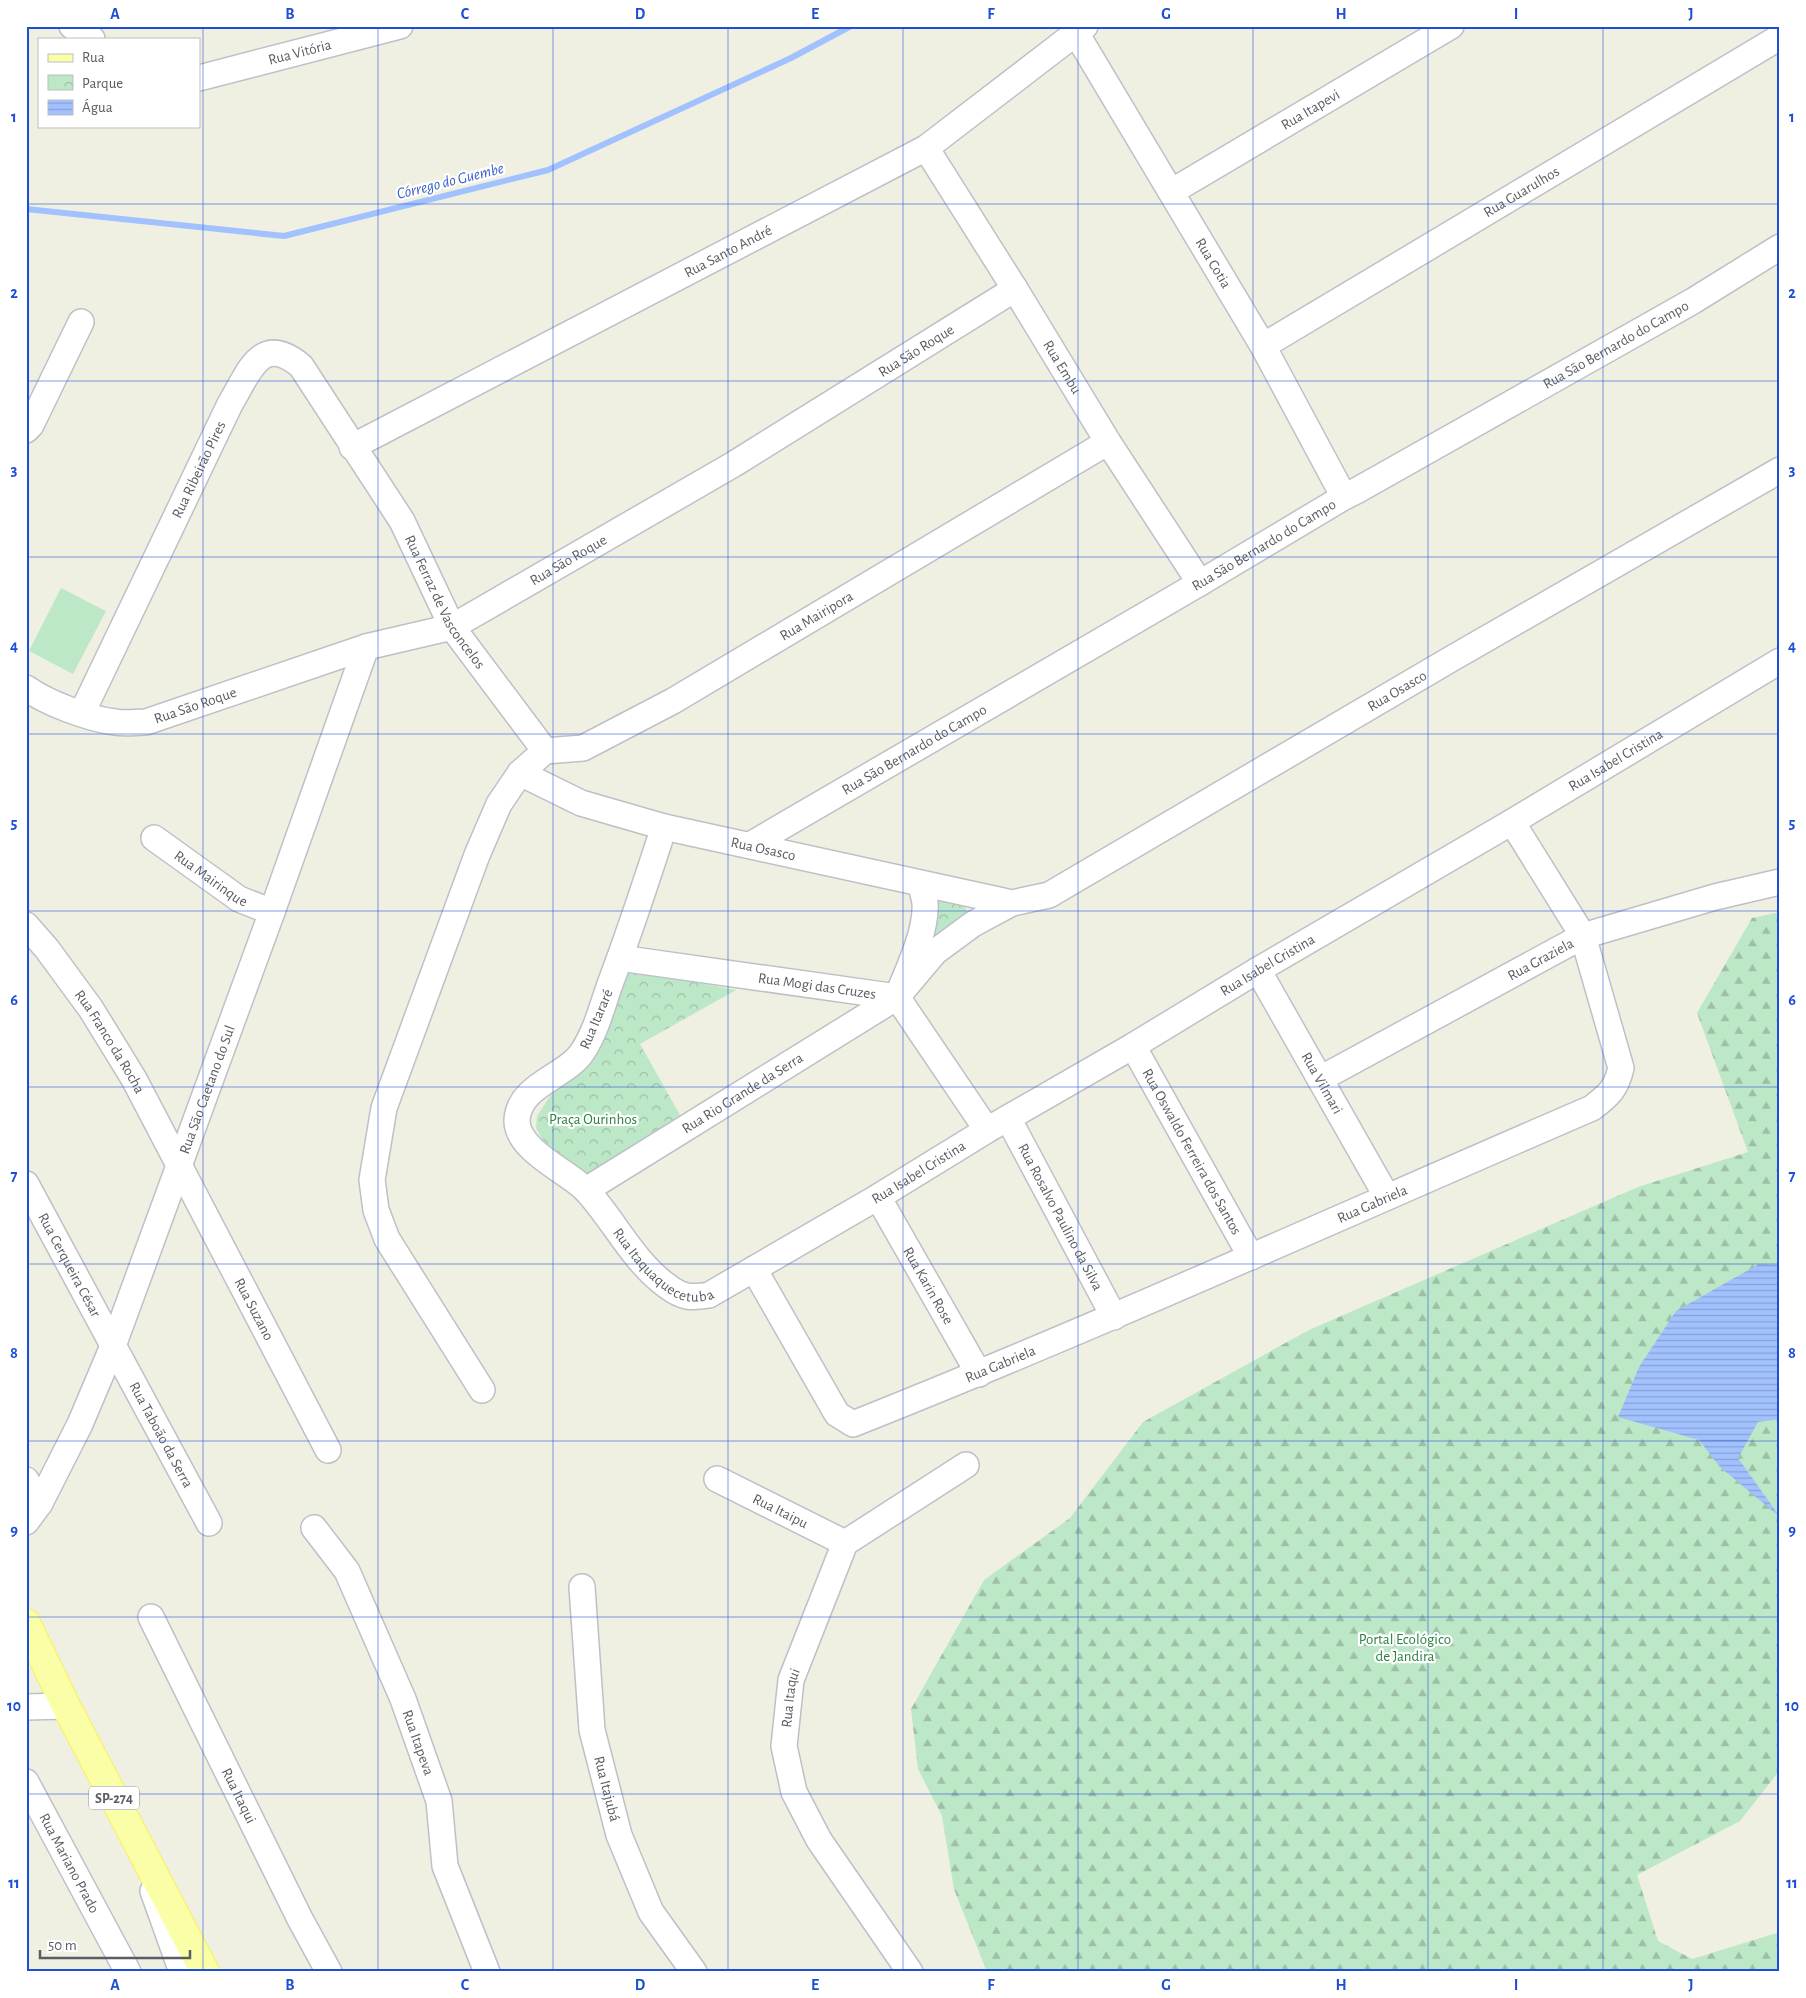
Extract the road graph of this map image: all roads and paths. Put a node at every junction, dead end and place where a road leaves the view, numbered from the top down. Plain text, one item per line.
1 (72, 26) edge
2 (400, 26) edge
3 (1450, 26) edge
4 (1080, 30) edge
5 (1780, 37) edge
6 (90, 38) edge
7 (200, 78) edge
8 (926, 148) junction
9 (1171, 192) junction
10 (1780, 247) edge
11 (1015, 289) junction
12 (81, 322) dead end
13 (1262, 346) junction
14 (29, 428) edge
15 (1108, 442) junction
16 (352, 447) junction
17 (1780, 470) edge
18 (1344, 496) junction
19 (1200, 583) junction
20 (452, 627) junction
21 (366, 647) junction
22 (1780, 662) edge
23 (26, 688) edge
24 (82, 713) junction
25 (545, 751) junction
26 (520, 773) junction
27 (1512, 822) junction
28 (664, 827) junction
29 (154, 838) dead end
30 (750, 845) junction
31 (1780, 882) edge
32 (920, 884) junction
33 (1012, 903) junction
34 (272, 912) junction
35 (26, 925) edge
36 (1583, 936) junction
37 (620, 958) junction
38 (1258, 970) junction
39 (897, 997) junction
40 (1133, 1046) junction
41 (1320, 1079) junction
42 (997, 1124) junction
43 (179, 1168) junction
44 (26, 1184) edge
45 (586, 1190) junction
46 (878, 1197) junction
47 (1387, 1197) junction
48 (1251, 1257) junction
49 (754, 1269) junction
50 (1114, 1317) junction
51 (113, 1346) junction
52 (979, 1374) junction
53 (482, 1390) dead end
54 (328, 1450) dead end
55 (966, 1465) dead end
56 (717, 1478) dead end
57 (26, 1480) edge
58 (33, 1513) edge
59 (209, 1523) dead end
60 (314, 1528) dead end
61 (845, 1543) junction
62 (582, 1587) dead end
63 (151, 1618) dead end
64 (28, 1629) edge
65 (66, 1706) junction
66 (26, 1707) edge
67 (26, 1782) edge
68 (140, 1848) junction
69 (128, 1972) edge
70 (182, 1972) edge
71 (205, 1972) edge
72 (329, 1972) edge
73 (487, 1972) edge
74 (694, 1972) edge
75 (910, 1972) edge

1 - 6 street
2 - 7 street, Rua Vitória
3 - 9 street, Rua Itapevi
4 - 8 street, Rua Santo André
4 - 9 street, Rua Cotia
5 - 13 street, Rua Guarulhos
8 - 11 street, Rua Embu
8 - 16 street, Rua Santo André
9 - 13 street, Rua Cotia
10 - 18 street, Rua São Bernardo do Campo
11 - 15 street, Rua Embu
11 - 20 street, Rua São Roque
12 - 14 street
13 - 18 street, Rua Cotia
15 - 19 street, Rua Embu
15 - 25 street, Rua Mairipora
16 - 20 street, Rua Ferraz de Vasconcelos
16 - 24 street, Rua Ribeirão Pires
17 - 33 street, Rua Osasco
18 - 19 street, Rua São Bernardo do Campo
19 - 30 street, Rua São Bernardo do Campo
20 - 21 street, Rua São Roque
20 - 25 street, Rua Ferraz de Vasconcelos
21 - 24 street, Rua São Roque
21 - 34 street, Rua São Caetano do Sul
22 - 27 street, Rua Isabel Cristina
23 - 24 street, Rua São Roque
25 - 26 street
26 - 28 street, Rua Osasco
26 - 53 street
27 - 36 street, Rua Gabriela
27 - 38 street, Rua Isabel Cristina
28 - 30 street, Rua Osasco
28 - 37 street, Rua Itararé
29 - 34 street, Rua Mairinque
30 - 32 street, Rua Osasco
31 - 36 street, Rua Graziela
32 - 33 street, Rua Osasco
32 - 39 street, Rua Mogi das Cruzes
33 - 39 street, Rua Osasco
34 - 43 street, Rua São Caetano do Sul
35 - 43 street, Rua Franco da Rocha
36 - 41 street, Rua Graziela
36 - 47 street, Rua Gabriela
37 - 39 street, Rua Mogi das Cruzes
37 - 45 street, Rua Itararé
38 - 40 street, Rua Isabel Cristina
38 - 41 street, Rua Vilmari
39 - 42 street, Rua Rosalvo Paulino da Silva
39 - 45 street, Rua Rio Grande da Serra
40 - 42 street, Rua Isabel Cristina
40 - 48 street, Rua Oswaldo Ferreira dos Santos
41 - 47 street, Rua Vilmari
42 - 46 street, Rua Isabel Cristina
42 - 50 street, Rua Rosalvo Paulino da Silva
43 - 51 street, Rua São Caetano do Sul
43 - 54 street, Rua Suzano
44 - 51 street, Rua Cerqueira César
45 - 49 street, Rua Itaquaquecetuba
46 - 49 street, Rua Isabel Cristina
46 - 52 street, Rua Karin Rose
47 - 48 street, Rua Gabriela
48 - 50 street, Rua Gabriela
49 - 52 street, Rua Gabriela
50 - 52 street, Rua Gabriela
51 - 58 street, Rua São Caetano do Sul
51 - 59 street, Rua Taboão da Serra
55 - 61 street
56 - 61 street, Rua Itaipu
57 - 58 street
60 - 73 street, Rua Itapeva
61 - 75 street, Rua Itaqui
62 - 74 street, Rua Itajubá
63 - 72 street, Rua Itaqui
64 - 65 main road, SP-274
65 - 66 street
65 - 68 main road, SP-274
67 - 69 street, Rua Mariano Prado
68 - 70 street
68 - 71 main road, SP-274

